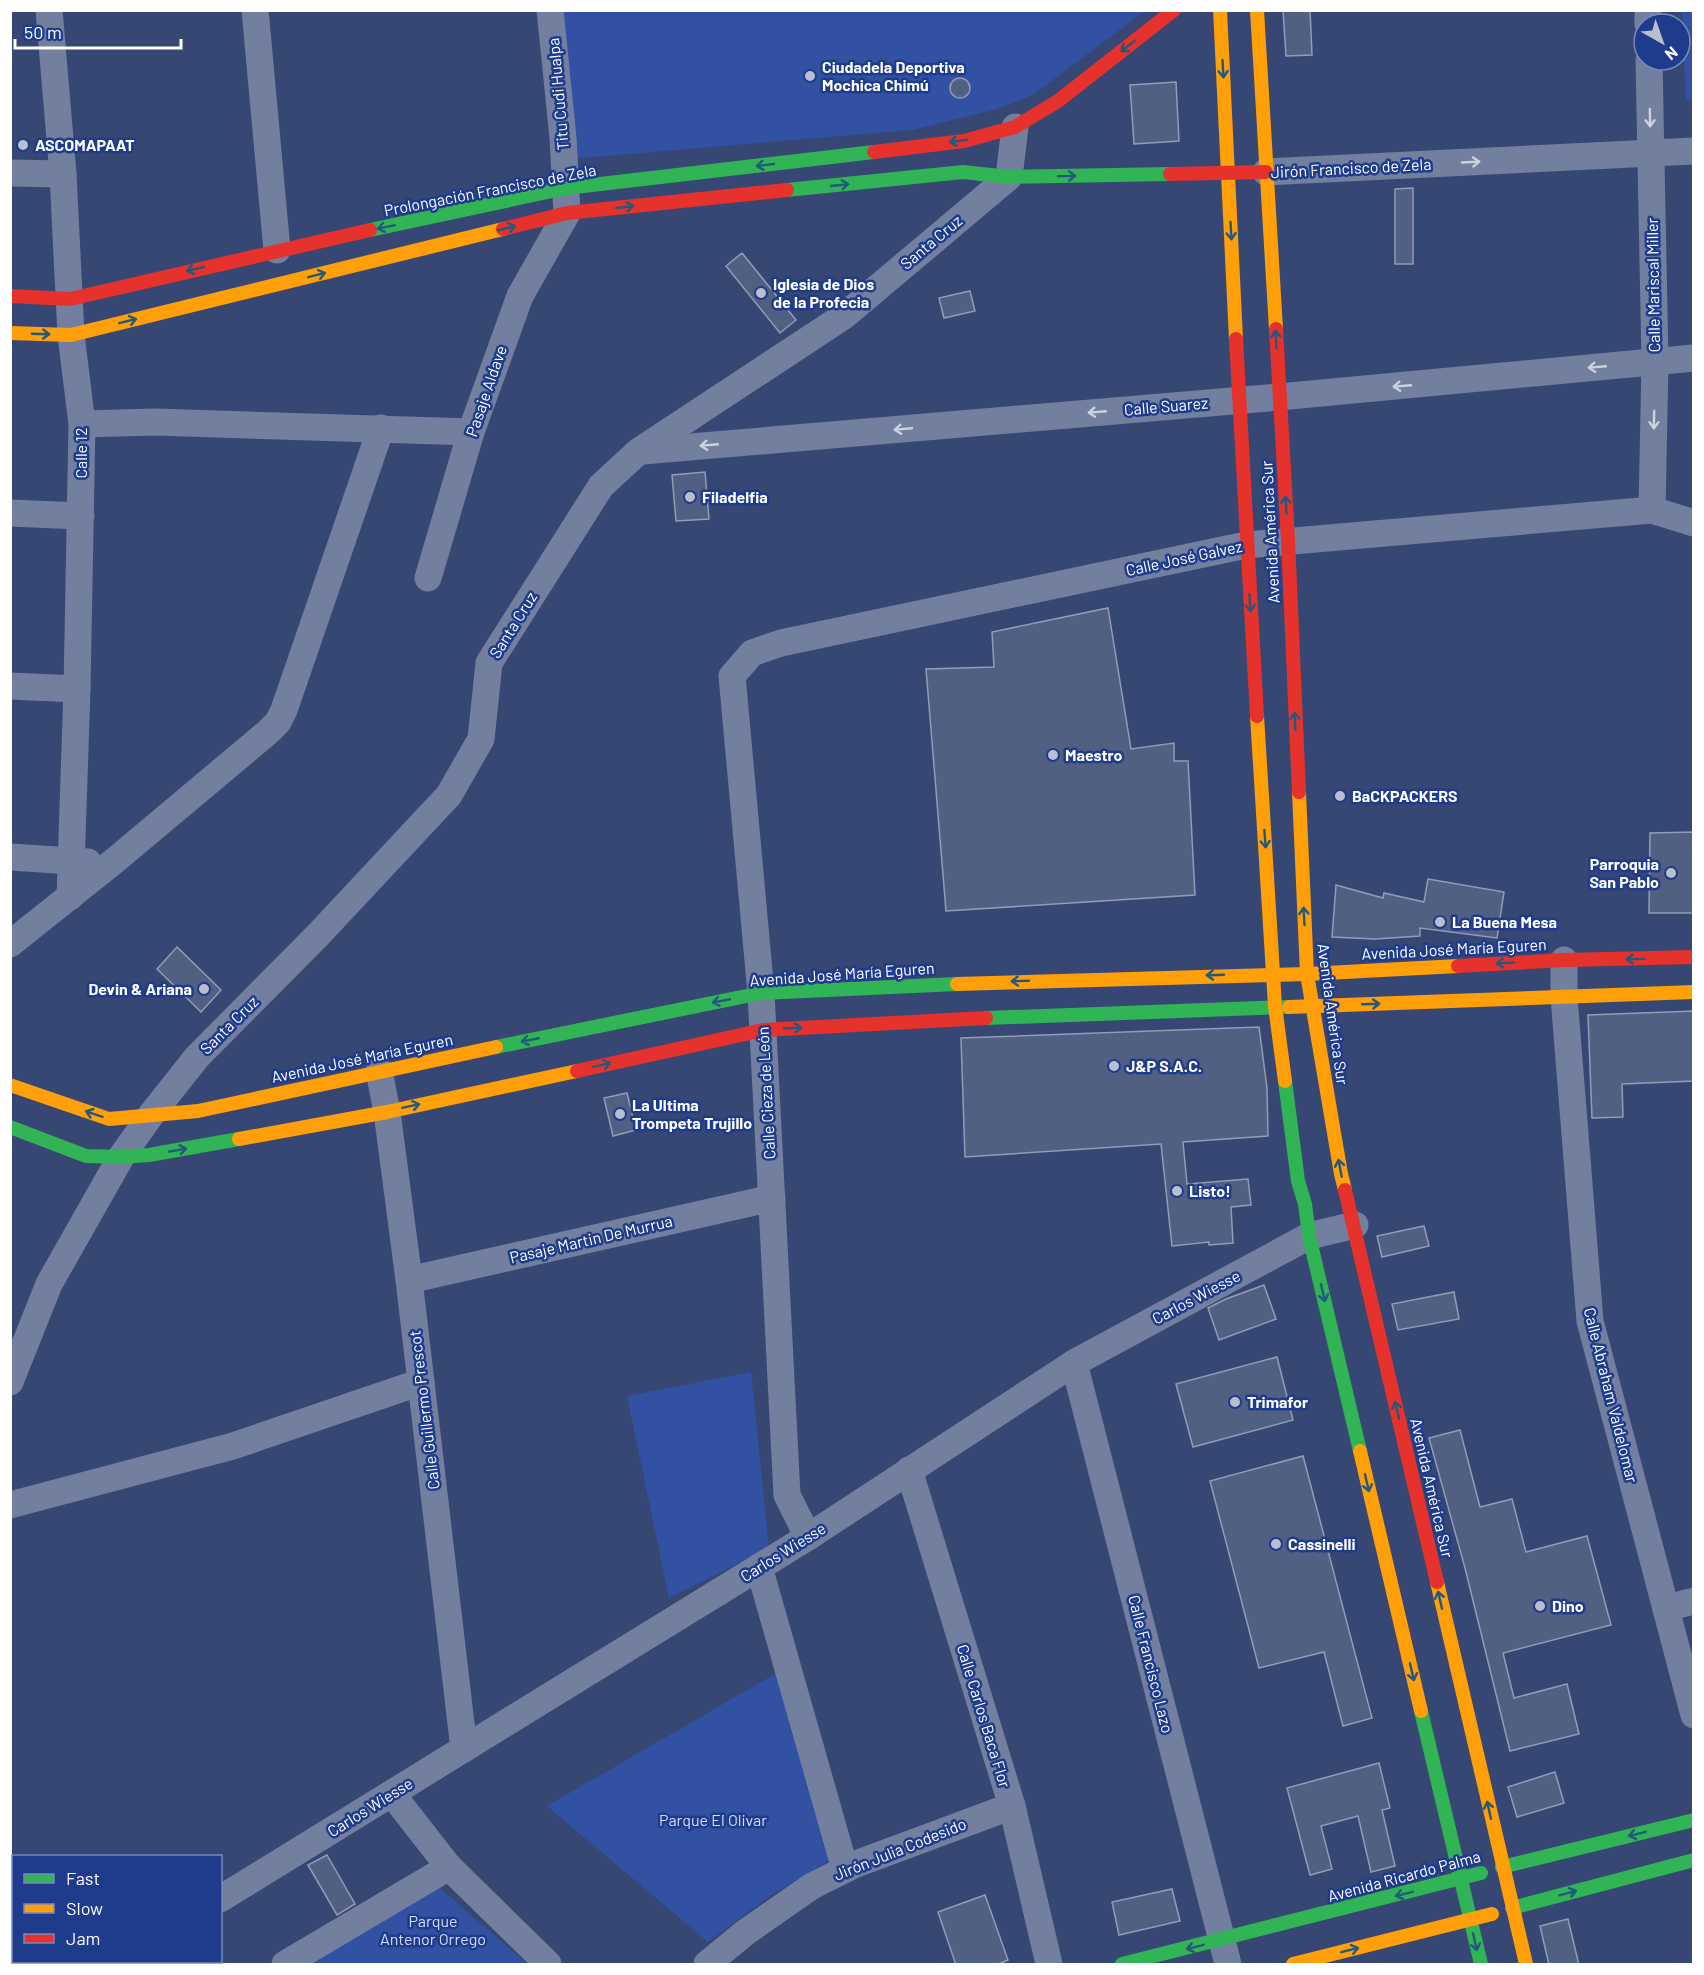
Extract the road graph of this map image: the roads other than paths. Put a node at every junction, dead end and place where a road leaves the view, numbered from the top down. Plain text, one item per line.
1 (49, 10) edge
2 (255, 10) edge
3 (550, 10) edge
4 (1174, 10) edge
5 (1220, 10) edge
6 (1257, 10) edge
7 (1649, 72) edge
8 (1015, 128) junction
9 (1694, 151) edge
10 (1651, 153) junction
11 (1266, 172) junction
12 (10, 173) edge
13 (1228, 173) junction
14 (63, 174) junction
15 (1009, 177) junction
16 (566, 201) junction
17 (277, 250) junction
18 (10, 296) edge
19 (70, 299) junction
20 (10, 333) edge
21 (71, 335) junction
22 (1694, 358) edge
23 (1655, 362) junction
24 (1279, 397) junction
25 (1239, 400) junction
26 (82, 424) junction
27 (381, 428) junction
28 (471, 432) junction
29 (639, 451) junction
30 (1652, 510) junction
31 (10, 513) edge
32 (81, 516) junction
33 (1694, 523) edge
34 (1288, 540) junction
35 (1246, 544) junction
36 (428, 578) dead end
37 (752, 653) joint
38 (10, 686) edge
39 (77, 689) junction
40 (1281, 810) junction
41 (10, 857) edge
42 (72, 861) junction
43 (113, 862) junction
44 (70, 897) junction
45 (10, 944) edge
46 (1694, 957) edge
47 (1564, 960) junction
48 (1273, 974) junction
49 (1307, 974) junction
50 (1694, 992) edge
51 (761, 993) junction
52 (1564, 997) junction
53 (976, 1000) junction
54 (1275, 1006) junction
55 (1313, 1006) junction
56 (763, 1030) junction
57 (379, 1071) junction
58 (10, 1085) edge
59 (387, 1112) junction
60 (151, 1115) junction
61 (10, 1127) edge
62 (121, 1157) junction
63 (772, 1198) junction
64 (1354, 1225) junction
65 (1309, 1236) junction
66 (409, 1280) junction
67 (1074, 1363) junction
68 (10, 1382) edge
69 (421, 1382) junction
70 (909, 1470) junction
71 (10, 1504) edge
72 (808, 1537) junction
73 (759, 1567) junction
74 (1694, 1601) edge
75 (1666, 1608) junction
76 (1694, 1715) edge
77 (464, 1749) junction
78 (392, 1794) junction
79 (1012, 1806) junction
80 (1694, 1820) edge
81 (1694, 1860) edge
82 (449, 1867) junction
83 (1502, 1867) junction
84 (845, 1869) junction
85 (1461, 1879) junction
86 (222, 1898) edge
87 (1512, 1908) junction
88 (1470, 1920) junction
89 (1225, 1952) edge
90 (285, 1965) edge
91 (548, 1965) edge
92 (707, 1965) edge
93 (1049, 1965) edge
94 (1122, 1965) edge
95 (1293, 1965) edge
96 (1481, 1965) edge
97 (1526, 1965) edge

1 - 14 street, Calle 12
2 - 17 street
3 - 16 street, Titu Cudi Hualpa
4 -> 8 main road
5 -> 13 main road, Avenida América Sur
6 - 11 main road, Avenida América Sur
7 -> 10 street, Calle Mariscal Miller
8 - 15 street
8 -> 16 main road, Prolongación Francisco de Zela
9 - 10 street, Jirón Francisco de Zela
11 -> 10 street, Jirón Francisco de Zela
10 - 23 street, Calle Mariscal Miller
11 - 13 main road, Jirón Francisco de Zela
24 -> 11 main road, Avenida América Sur
12 - 14 street
15 -> 13 main road, Jirón Francisco de Zela
13 -> 25 main road, Avenida América Sur
14 - 19 street, Calle 12
16 -> 15 main road, Prolongación Francisco de Zela
15 - 29 street, Santa Cruz
16 -> 17 main road, Prolongación Francisco de Zela
21 -> 16 main road, Prolongación Francisco de Zela
16 - 28 street, Pasaje Aldave
17 -> 19 main road, Prolongación Francisco de Zela
18 - 19 main road, Prolongación Francisco de Zela
19 - 21 street, Calle 12
20 -> 21 main road, Prolongación Francisco de Zela
21 - 26 street, Calle 12
22 - 23 street, Calle Suarez
23 -> 24 street, Calle Suarez
23 -> 30 street, Calle Mariscal Miller
24 - 25 street, Calle Suarez
34 -> 24 main road, Avenida América Sur
25 -> 29 street, Calle Suarez
25 - 35 main road, Avenida América Sur
26 - 27 street
26 - 32 street, Calle 12
27 - 28 street
27 - 43 street
28 - 36 street, Pasaje Aldave
29 - 60 street, Santa Cruz
30 - 33 street, Calle José Galvez
30 - 34 street, Calle José Galvez
31 - 32 street
32 - 39 street, Calle 12
34 - 35 street, Calle José Galvez
40 -> 34 main road, Avenida América Sur
35 - 37 street, Calle José Galvez
35 -> 40 main road, Avenida América Sur
37 - 51 street, Calle Cieza de León
38 - 39 street
39 - 42 street, Calle 12
40 -> 48 main road, Avenida América Sur
49 -> 40 main road, Avenida América Sur
41 - 42 street
42 - 43 street
42 - 44 street, Calle 12
43 - 44 street
44 - 45 street
46 -> 47 main road, Avenida José María Eguren
47 -> 49 main road, Avenida José María Eguren
47 - 52 street, Calle Abraham Valdelomar
48 - 49 main road, Avenida José María Eguren
48 -> 53 main road, Avenida José María Eguren
48 - 54 main road, Avenida América Sur
49 - 55 main road, Avenida América Sur
50 - 52 main road, Avenida José María Eguren
51 - 53 main road, Avenida José María Eguren
51 - 56 street, Calle Cieza de León
51 -> 57 main road, Avenida José María Eguren
55 -> 52 main road, Avenida José María Eguren
52 - 75 street, Calle Abraham Valdelomar
53 - 54 main road, Avenida José María Eguren
56 -> 53 main road, Avenida José María Eguren
54 - 55 main road, Avenida José María Eguren
54 - 65 main road, Avenida América Sur
64 -> 55 main road, Avenida América Sur
59 -> 56 main road, Avenida José María Eguren
56 - 63 street, Calle Cieza de León
57 - 59 street, Calle Guillermo Prescot
57 - 60 main road, Avenida José María Eguren
60 -> 58 main road, Avenida José María Eguren
62 -> 59 main road, Avenida José María Eguren
59 - 66 street, Calle Guillermo Prescot
60 - 62 street, Santa Cruz
61 - 62 main road, Avenida José María Eguren
62 - 68 street, Santa Cruz
63 - 66 street, Pasaje Martin De Murrua
63 - 72 street, Calle Cieza de León
64 - 65 street, Carlos Wiesse
83 -> 64 main road, Avenida América Sur
65 - 67 street, Carlos Wiesse
65 -> 85 main road, Avenida América Sur
66 - 69 street, Calle Guillermo Prescot
67 - 70 street, Carlos Wiesse
67 - 89 street, Calle Francisco Lazo
69 - 71 street
69 - 77 street, Calle Guillermo Prescot
70 - 72 street, Carlos Wiesse
70 - 79 street, Calle Carlos Baca Flor
72 - 73 street, Carlos Wiesse
73 - 77 street, Carlos Wiesse
73 - 84 street
74 - 75 street
75 - 76 street, Calle Abraham Valdelomar
77 - 78 street, Carlos Wiesse
78 - 82 street
78 - 86 street, Carlos Wiesse
79 - 84 street, Jirón Julia Codesido
79 - 93 street, Calle Carlos Baca Flor
80 -> 83 main road, Avenida Ricardo Palma
87 -> 81 main road
82 - 90 street
82 - 91 street
83 - 85 main road, Avenida Ricardo Palma
83 - 87 main road, Avenida América Sur
84 - 92 street, Jirón Julia Codesido
85 - 88 main road, Avenida América Sur
85 -> 89 main road, Avenida Ricardo Palma
87 - 88 main road
87 - 97 main road, Avenida América Sur
95 -> 88 main road
88 -> 96 main road, Avenida América Sur
89 -> 94 main road, Avenida Ricardo Palma

